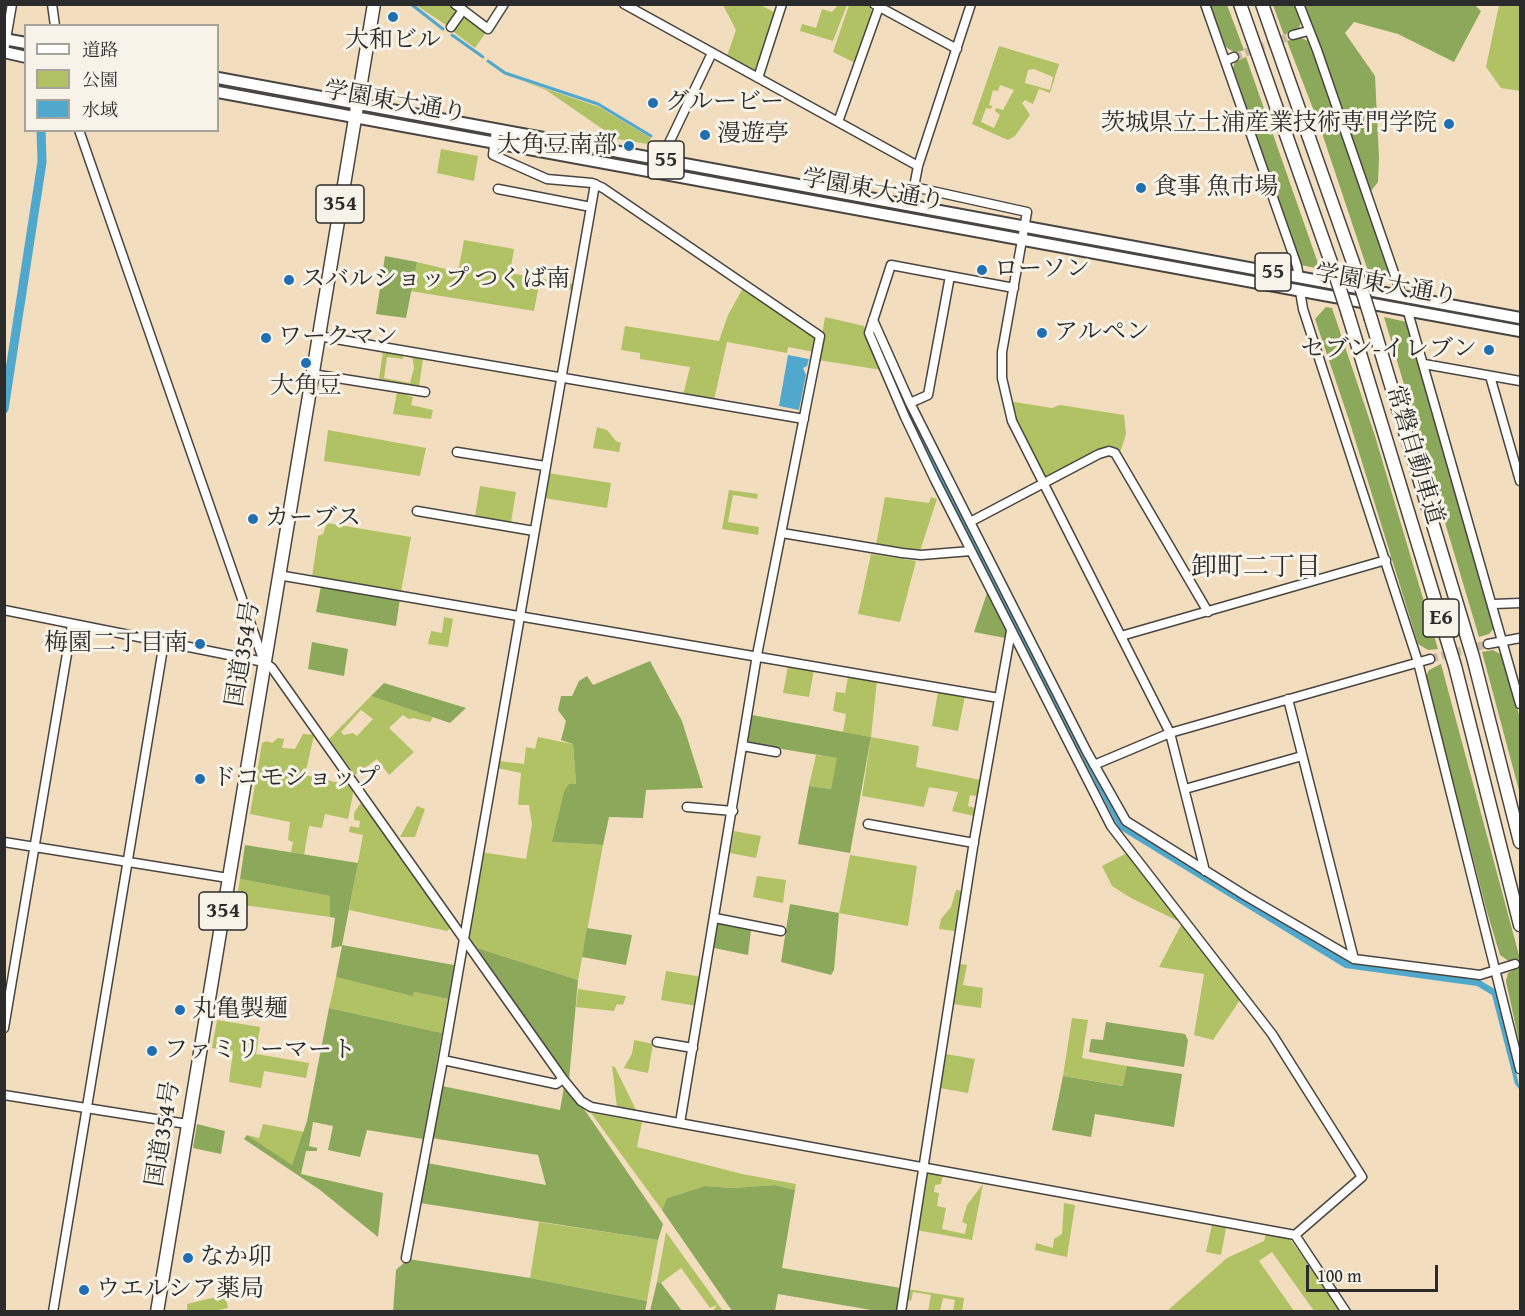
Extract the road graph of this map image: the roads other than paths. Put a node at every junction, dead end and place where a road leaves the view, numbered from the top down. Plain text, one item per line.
1 (12, 4) edge
2 (52, 4) edge
3 (374, 4) edge
4 (504, 4) edge
5 (624, 4) edge
6 (782, 4) edge
7 (971, 4) edge
8 (1205, 4) edge
9 (1240, 4) edge
10 (1262, 4) edge
11 (1299, 4) edge
12 (877, 6) edge
13 (459, 7) edge
14 (55, 24) edge
15 (451, 27) dead end
16 (1308, 31) junction
17 (1293, 35) tunnel mouth
18 (5, 39) edge
19 (24, 43) edge
20 (957, 49) junction
21 (4, 52) edge
22 (712, 52) junction
23 (24, 57) edge
24 (219, 78) edge
25 (758, 78) junction
26 (219, 92) edge
27 (356, 103) junction
28 (354, 117) junction
29 (838, 122) junction
30 (496, 129) junction
31 (79, 132) edge
32 (494, 143) junction
33 (666, 160) junction
34 (918, 166) junction
35 (663, 174) junction
36 (595, 184) junction
37 (498, 189) dead end
38 (591, 207) junction
39 (1025, 225) junction
40 (1022, 240) junction
41 (1152, 250) junction
42 (1149, 264) junction
43 (950, 276) junction
44 (1299, 277) junction
45 (1014, 288) junction
46 (1300, 291) junction
47 (1402, 296) junction
48 (1408, 312) junction
49 (1521, 318) edge
50 (873, 320) junction
51 (1521, 332) edge
52 (318, 336) junction
53 (1424, 364) junction
54 (312, 374) junction
55 (1490, 376) junction
56 (561, 378) junction
57 (1521, 381) edge
58 (425, 392) dead end
59 (910, 403) junction
60 (804, 418) junction
61 (1516, 451) edge
62 (457, 452) dead end
63 (545, 466) junction
64 (1521, 481) edge
65 (1043, 483) junction
66 (417, 511) dead end
67 (970, 522) junction
68 (534, 531) junction
69 (782, 532) junction
70 (971, 551) junction
71 (1386, 560) junction
72 (278, 575) junction
73 (1521, 603) edge
74 (1494, 604) junction
75 (4, 610) edge
76 (1208, 612) junction
77 (519, 615) junction
78 (72, 624) junction
79 (1011, 631) junction
80 (1121, 636) junction
81 (1521, 638) edge
82 (1503, 639) junction
83 (164, 642) junction
84 (1488, 644) tunnel mouth
85 (757, 655) junction
86 (1430, 659) tunnel mouth
87 (264, 662) junction
88 (1418, 662) junction
89 (999, 698) junction
90 (1288, 699) junction
91 (1521, 704) edge
92 (1170, 733) junction
93 (743, 746) junction
94 (776, 752) dead end
95 (1302, 756) junction
96 (1094, 765) junction
97 (1185, 789) junction
98 (687, 807) dead end
99 (733, 811) junction
100 (868, 824) dead end
101 (4, 842) edge
102 (1521, 842) edge
103 (974, 843) junction
104 (35, 847) junction
105 (128, 861) junction
106 (1205, 871) junction
107 (228, 878) junction
108 (715, 918) junction
109 (1521, 925) edge
110 (781, 931) dead end
111 (463, 935) junction
112 (1354, 958) junction
113 (1515, 964) dead end
114 (1498, 970) junction
115 (4, 1028) edge
116 (657, 1042) dead end
117 (693, 1048) junction
118 (443, 1060) junction
119 (1521, 1069) edge
120 (563, 1079) junction
121 (4, 1095) edge
122 (87, 1108) junction
123 (680, 1123) junction
124 (187, 1124) junction
125 (923, 1167) junction
126 (1295, 1235) junction
127 (406, 1258) dead end
128 (53, 1311) edge
129 (156, 1311) edge
130 (901, 1311) edge
131 (1346, 1311) edge

1 - 18 street
2 - 14 street
3 - 27 highway, 国道354号 / 354
4 - 13 street
5 - 22 street
6 - 25 street
7 - 20 street
8 - 44 street
9 - 109 highway, 常磐自動車道 / E6, bridge
10 - 102 highway, 常磐自動車道 / E6, bridge
11 - 16 street
12 - 20 street
12 - 29 street
13 - 15 street
16 - 17 street
16 - 47 street
18 - 19 main road
18 - 21 street
20 - 34 street
21 - 23 main road
22 - 25 street
22 - 33 street
24 - 27 main road, 学園東大通り / 55
25 - 29 street
26 - 28 main road, 学園東大通り / 55
27 - 28 highway, 国道354号 / 354
27 - 30 main road, 学園東大通り / 55
28 - 32 main road, 学園東大通り / 55
28 - 52 highway, 国道354号 / 354
29 - 34 street
30 - 32 street
30 - 33 main road, 学園東大通り / 55
31 - 87 street
32 - 35 main road, 学園東大通り / 55
32 - 36 street
33 - 35 street
33 - 39 main road, 学園東大通り / 55
34 - 39 street
35 - 40 main road, 学園東大通り / 55
36 - 38 street
36 - 60 street
37 - 38 street
38 - 56 street
39 - 40 street
39 - 41 main road, 学園東大通り / 55
40 - 42 main road, 学園東大通り / 55
40 - 45 street
41 - 42 street
41 - 44 main road, 学園東大通り / 55
42 - 46 main road, 学園東大通り / 55
43 - 45 street
43 - 50 street
43 - 59 street
44 - 47 main road, 学園東大通り / 55
45 - 65 street
46 - 48 main road, 学園東大通り / 55
46 - 71 street
47 - 49 main road, 学園東大通り / 55
48 - 51 main road, 学園東大通り / 55
48 - 53 street
50 - 59 street
50 - 70 street
52 - 54 highway, 国道354号 / 354
52 - 56 street
53 - 55 street
53 - 74 street
54 - 58 street
54 - 72 highway, 国道354号 / 354
55 - 57 street
55 - 61 street
56 - 60 street
56 - 63 street
59 - 67 street
60 - 69 street
61 - 64 street
62 - 63 street
63 - 68 street
65 - 67 street
65 - 76 street
65 - 80 street
66 - 68 street
67 - 96 street
68 - 77 street
69 - 70 street
69 - 85 street
70 - 79 street
71 - 76 street
71 - 88 street
72 - 77 street
72 - 87 highway, 国道354号 / 354
73 - 74 street
74 - 82 street
75 - 78 street
76 - 80 street
77 - 85 street
77 - 111 street
78 - 83 street
78 - 104 street
79 - 89 street
79 - 126 street
80 - 92 street
81 - 82 street
82 - 84 street
82 - 91 street
83 - 87 street
83 - 105 street
85 - 89 street
85 - 93 street
86 - 88 street
87 - 107 highway, 国道354号 / 354
87 - 111 street
88 - 90 street
88 - 114 street
89 - 103 street
90 - 92 street
90 - 95 street
92 - 96 street
92 - 97 street
93 - 94 street
93 - 99 street
95 - 97 street
95 - 112 street
96 - 106 street
97 - 106 street
98 - 99 street
99 - 108 street
100 - 103 street
101 - 104 street
103 - 125 street
104 - 105 street
104 - 115 street
105 - 107 street
105 - 122 street
106 - 112 street
107 - 124 highway, 国道354号 / 354
108 - 110 street
108 - 117 street
111 - 118 street
111 - 120 street
112 - 114 street
113 - 114 street
114 - 119 street
116 - 117 street
117 - 123 street
118 - 120 street
118 - 127 street
120 - 123 street
121 - 122 street
122 - 124 street
122 - 128 street
123 - 125 street
124 - 129 highway, 国道354号 / 354
125 - 126 street
125 - 130 street
126 - 131 street

